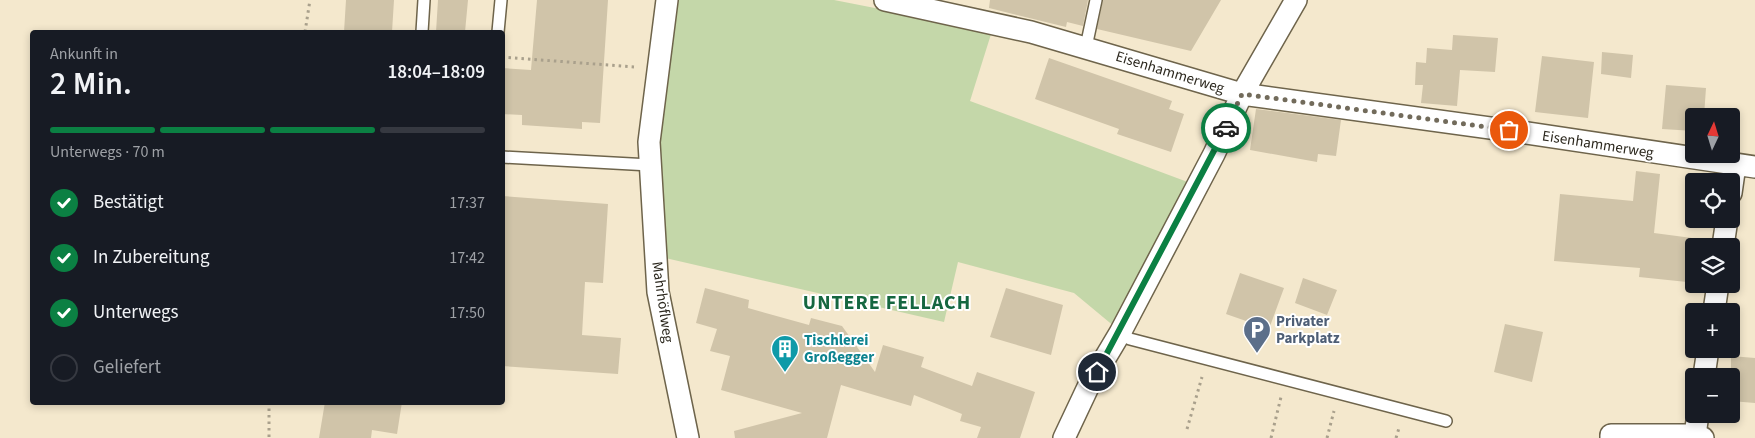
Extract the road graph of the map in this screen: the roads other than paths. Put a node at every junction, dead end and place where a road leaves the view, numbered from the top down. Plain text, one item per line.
1 (424, 0) edge
2 (501, 0) edge
3 (667, 0) edge
4 (885, 0) edge
5 (1096, 0) edge
6 (1296, 0) edge
7 (422, 30) edge
8 (498, 30) edge
9 (1086, 47) junction
10 (1242, 94) junction
11 (505, 157) edge
12 (650, 165) junction
13 (1745, 166) edge
14 (1120, 333) junction
15 (1446, 421) dead end
16 (1698, 423) edge
17 (1699, 436) edge
18 (688, 438) edge
19 (1064, 438) edge
20 (1610, 438) edge

1 - 7 lane
2 - 8 lane
3 - 12 street, Mahrhöflweg
4 - 9 street, Eisenhammerweg
5 - 9 lane
6 - 10 street
9 - 10 street, Eisenhammerweg
10 - 13 street, Eisenhammerweg
10 - 14 street
11 - 12 lane
12 - 18 street, Mahrhöflweg
14 - 15 lane
14 - 19 street
16 - 17 street
17 - 20 street

